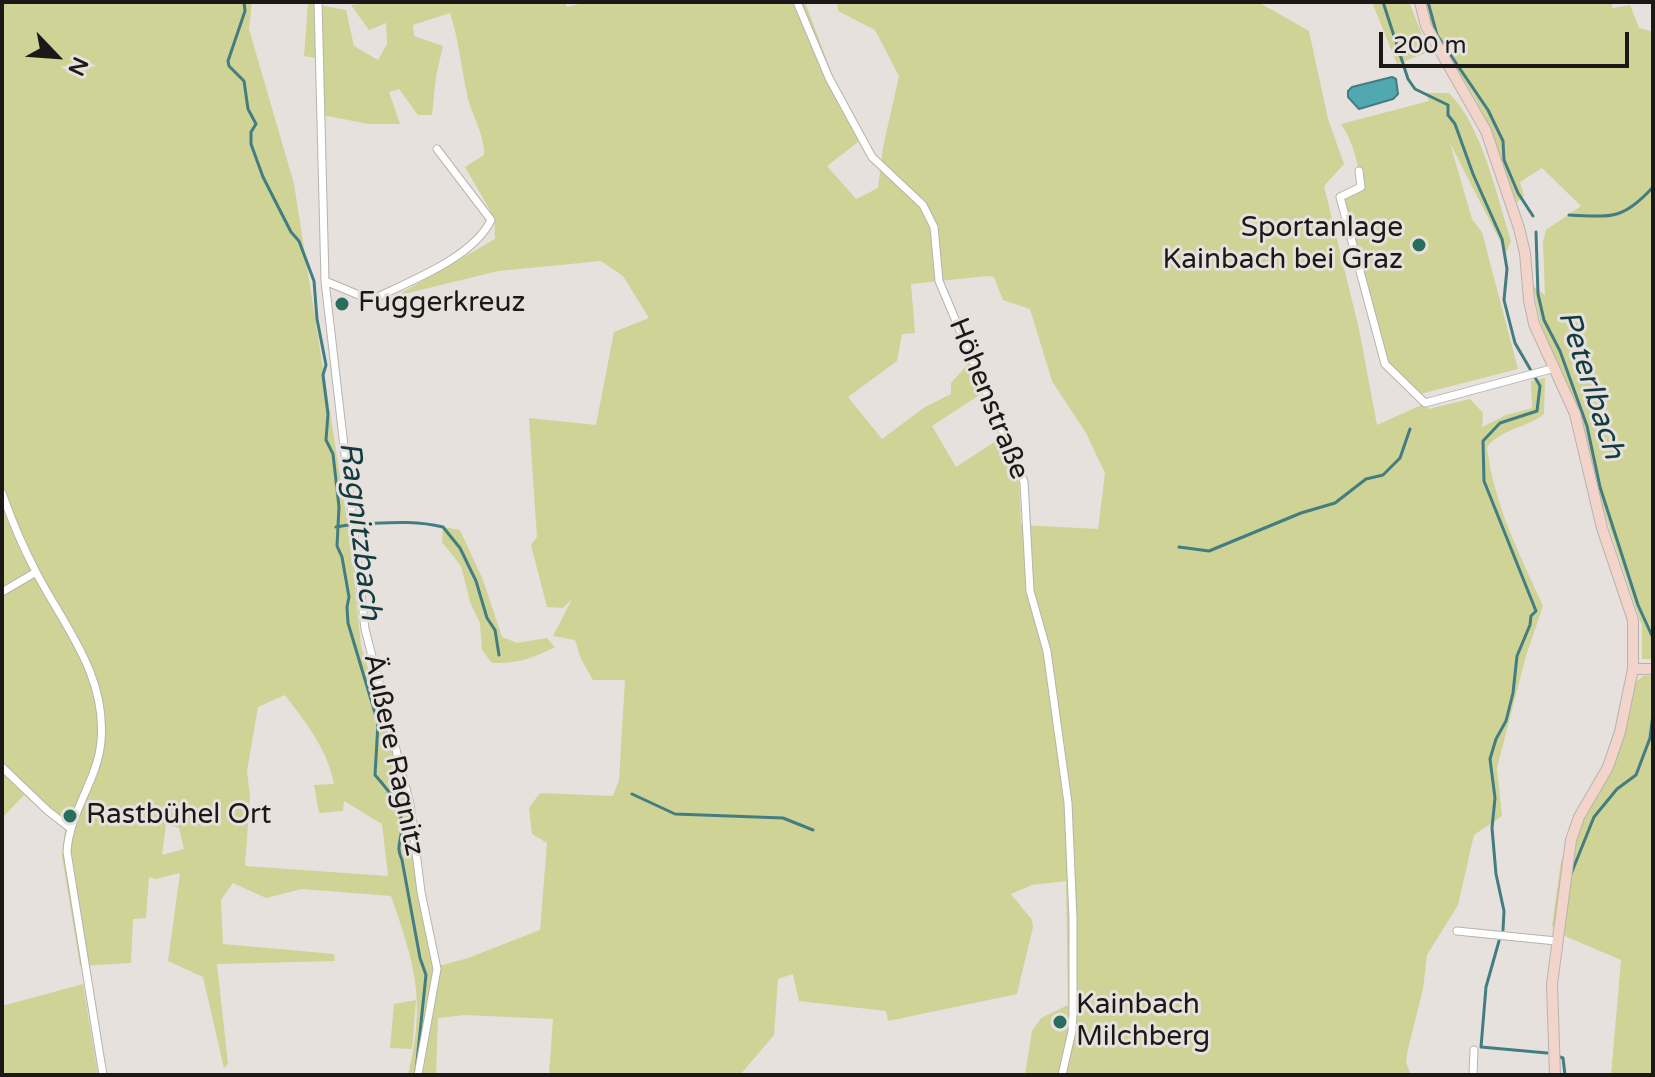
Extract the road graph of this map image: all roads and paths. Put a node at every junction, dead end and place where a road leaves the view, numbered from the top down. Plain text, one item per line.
1 (318, 2) edge
2 (797, 2) edge
3 (1420, 2) edge
4 (437, 149) dead end
5 (1359, 171) dead end
6 (325, 281) junction
7 (1555, 368) junction
8 (2, 493) edge
9 (36, 572) junction
10 (2, 592) edge
11 (1633, 669) junction
12 (1653, 669) edge
13 (2, 767) edge
14 (70, 828) junction
15 (1457, 931) dead end
16 (1556, 941) junction
17 (1474, 1050) dead end
18 (103, 1075) edge
19 (418, 1075) edge
20 (1062, 1075) edge
21 (1473, 1075) edge
22 (1555, 1075) edge

1 - 6 street, Äußere Ragnitz
2 - 20 street, Höhenstraße
3 - 7 main road
4 - 6 street
5 - 7 street
6 - 19 street, Äußere Ragnitz
7 - 11 main road
8 - 9 street
9 - 10 street
9 - 14 street
11 - 12 main road
11 - 16 main road
13 - 14 street
14 - 18 street
15 - 16 street
16 - 22 main road
17 - 21 street

